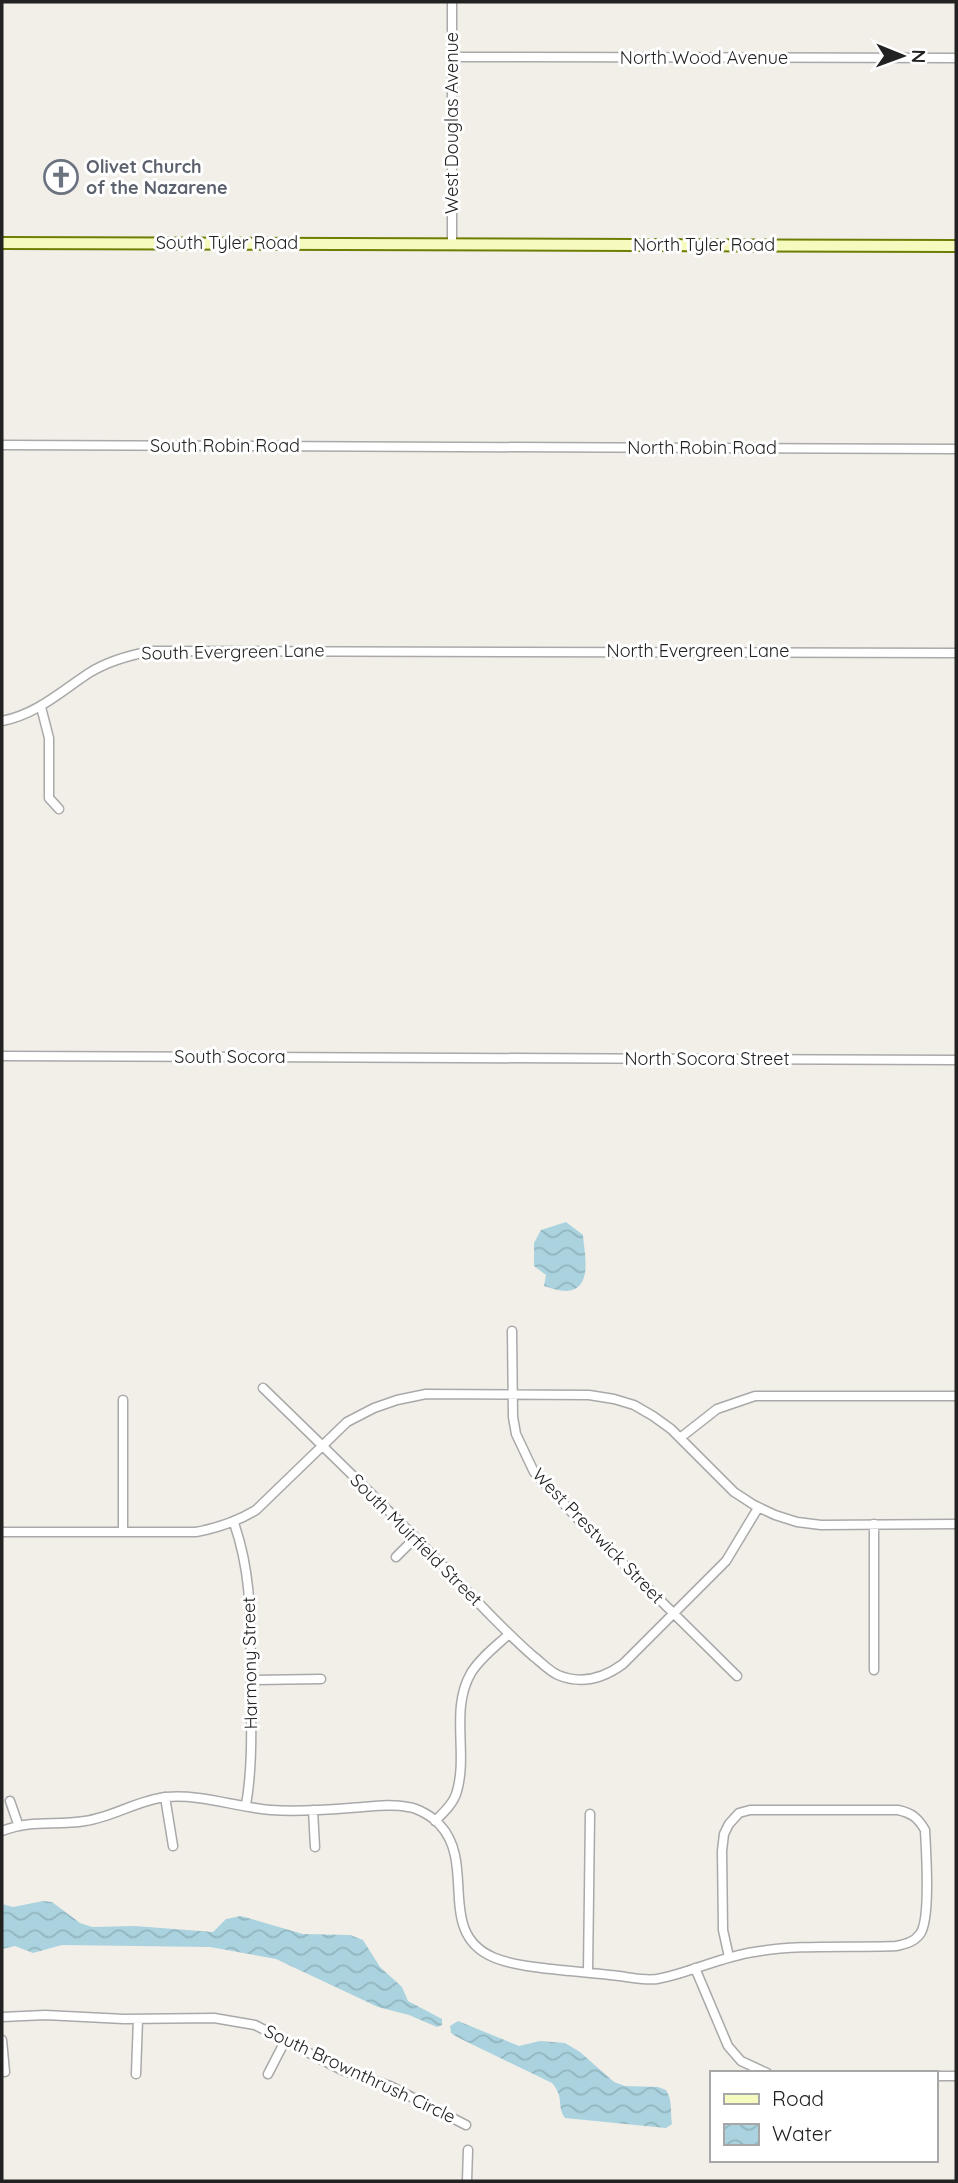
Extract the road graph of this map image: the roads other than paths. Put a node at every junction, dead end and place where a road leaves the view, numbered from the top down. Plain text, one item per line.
1 (452, 2) edge
2 (452, 57) junction
3 (956, 58) edge
4 (2, 243) edge
5 (453, 244) junction
6 (956, 246) edge
7 (2, 445) edge
8 (448, 447) joint
9 (956, 449) edge
10 (440, 650) joint
11 (956, 653) edge
12 (41, 707) junction
13 (2, 721) edge
14 (59, 809) dead end
15 (2, 1056) edge
16 (459, 1058) joint
17 (956, 1060) edge
18 (512, 1331) dead end
19 (263, 1388) dead end
20 (514, 1394) junction
21 (956, 1396) edge
22 (123, 1400) dead end
23 (680, 1438) junction
24 (323, 1445) junction
25 (758, 1508) junction
26 (233, 1523) junction
27 (874, 1524) junction
28 (956, 1524) edge
29 (2, 1532) edge
30 (122, 1532) junction
31 (415, 1538) junction
32 (396, 1557) dead end
33 (674, 1614) junction
34 (508, 1634) junction
35 (874, 1670) dead end
36 (737, 1676) dead end
37 (321, 1679) dead end
38 (250, 1680) junction
39 (165, 1797) junction
40 (10, 1801) dead end
41 (246, 1805) junction
42 (313, 1810) junction
43 (590, 1814) dead end
44 (435, 1821) junction
45 (18, 1824) junction
46 (2, 1831) edge
47 (173, 1846) dead end
48 (315, 1847) dead end
49 (729, 1957) junction
50 (695, 1968) junction
51 (589, 1972) junction
52 (2, 2017) edge
53 (138, 2019) junction
54 (2, 2039) edge
55 (285, 2041) junction
56 (761, 2071) edge
57 (5, 2072) dead end
58 (136, 2074) dead end
59 (268, 2074) dead end
60 (937, 2076) edge
61 (956, 2076) edge
62 (466, 2125) dead end
63 (467, 2150) dead end
64 (467, 2181) edge

1 - 2 street, West Douglas Avenue
2 - 3 street, North Wood Avenue
2 - 5 street, West Douglas Avenue
4 - 5 main road, South Tyler Road
5 - 6 main road, North Tyler Road
7 - 8 street, South Robin Road
8 - 9 street, North Robin Road
10 - 11 street, North Evergreen Lane
10 - 12 street, South Evergreen Lane
12 - 13 street, South Evergreen Lane
12 - 14 street
15 - 16 street, South Socora
16 - 17 street, North Socora Street
18 - 20 street, West Prestwick Street
19 - 24 street, South Muirfield Street
20 - 23 street
20 - 24 street
20 - 33 street, West Prestwick Street
21 - 23 street
22 - 30 street
23 - 25 street
24 - 26 street
24 - 31 street, South Muirfield Street
25 - 27 street
25 - 33 street, South Muirfield Street
26 - 30 street
26 - 38 street, Harmony Street
27 - 28 street
27 - 35 street
29 - 30 street
31 - 32 street
31 - 34 street, South Muirfield Street
33 - 34 street, South Muirfield Street
33 - 36 street, West Prestwick Street
34 - 44 street
37 - 38 street
38 - 41 street, Harmony Street
39 - 41 street
39 - 45 street
39 - 47 street
40 - 45 street
41 - 42 street
42 - 44 street
42 - 48 street
43 - 51 street
44 - 51 street
45 - 46 street
49 - 49 street
49 - 50 street
50 - 51 street
50 - 56 street
52 - 53 street, South Brownthrush Circle
53 - 55 street, South Brownthrush Circle
53 - 58 street
54 - 57 street
55 - 59 street
55 - 62 street, South Brownthrush Circle
60 - 61 street
63 - 64 street

